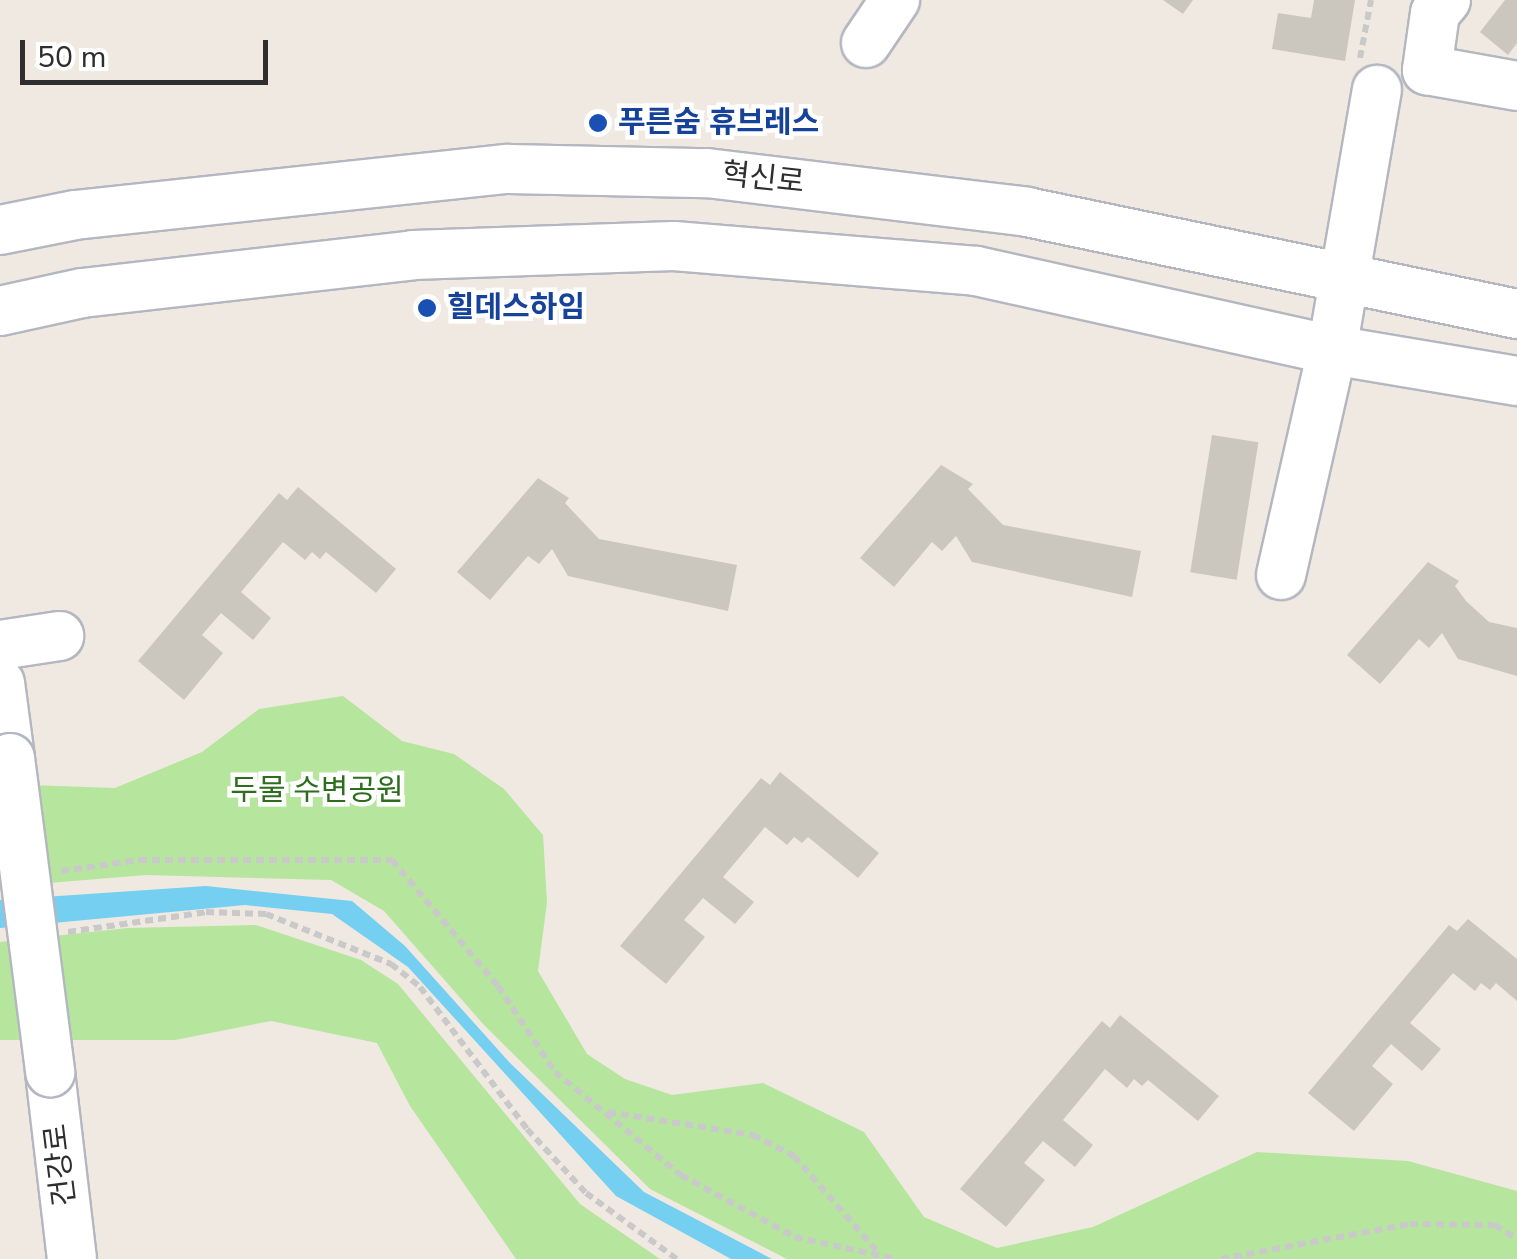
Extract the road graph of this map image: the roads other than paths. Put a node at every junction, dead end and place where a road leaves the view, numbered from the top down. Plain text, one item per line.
1 (896, 0) edge
2 (1446, 0) edge
3 (866, 44) dead end
4 (1517, 86) edge
5 (1377, 90) dead end
6 (0, 230) edge
7 (1344, 282) junction
8 (0, 311) edge
9 (1517, 314) edge
10 (1332, 350) junction
11 (1517, 381) edge
12 (1282, 575) dead end
13 (59, 636) dead end
14 (0, 645) edge
15 (0, 683) edge
16 (72, 1259) edge

1 - 3 street
2 - 4 street
5 - 7 street
6 - 7 street, 혁신로
7 - 9 street, 혁신로
7 - 10 street
8 - 10 street
10 - 11 street
10 - 12 street
13 - 14 street
15 - 16 street, 건강로, bridge

